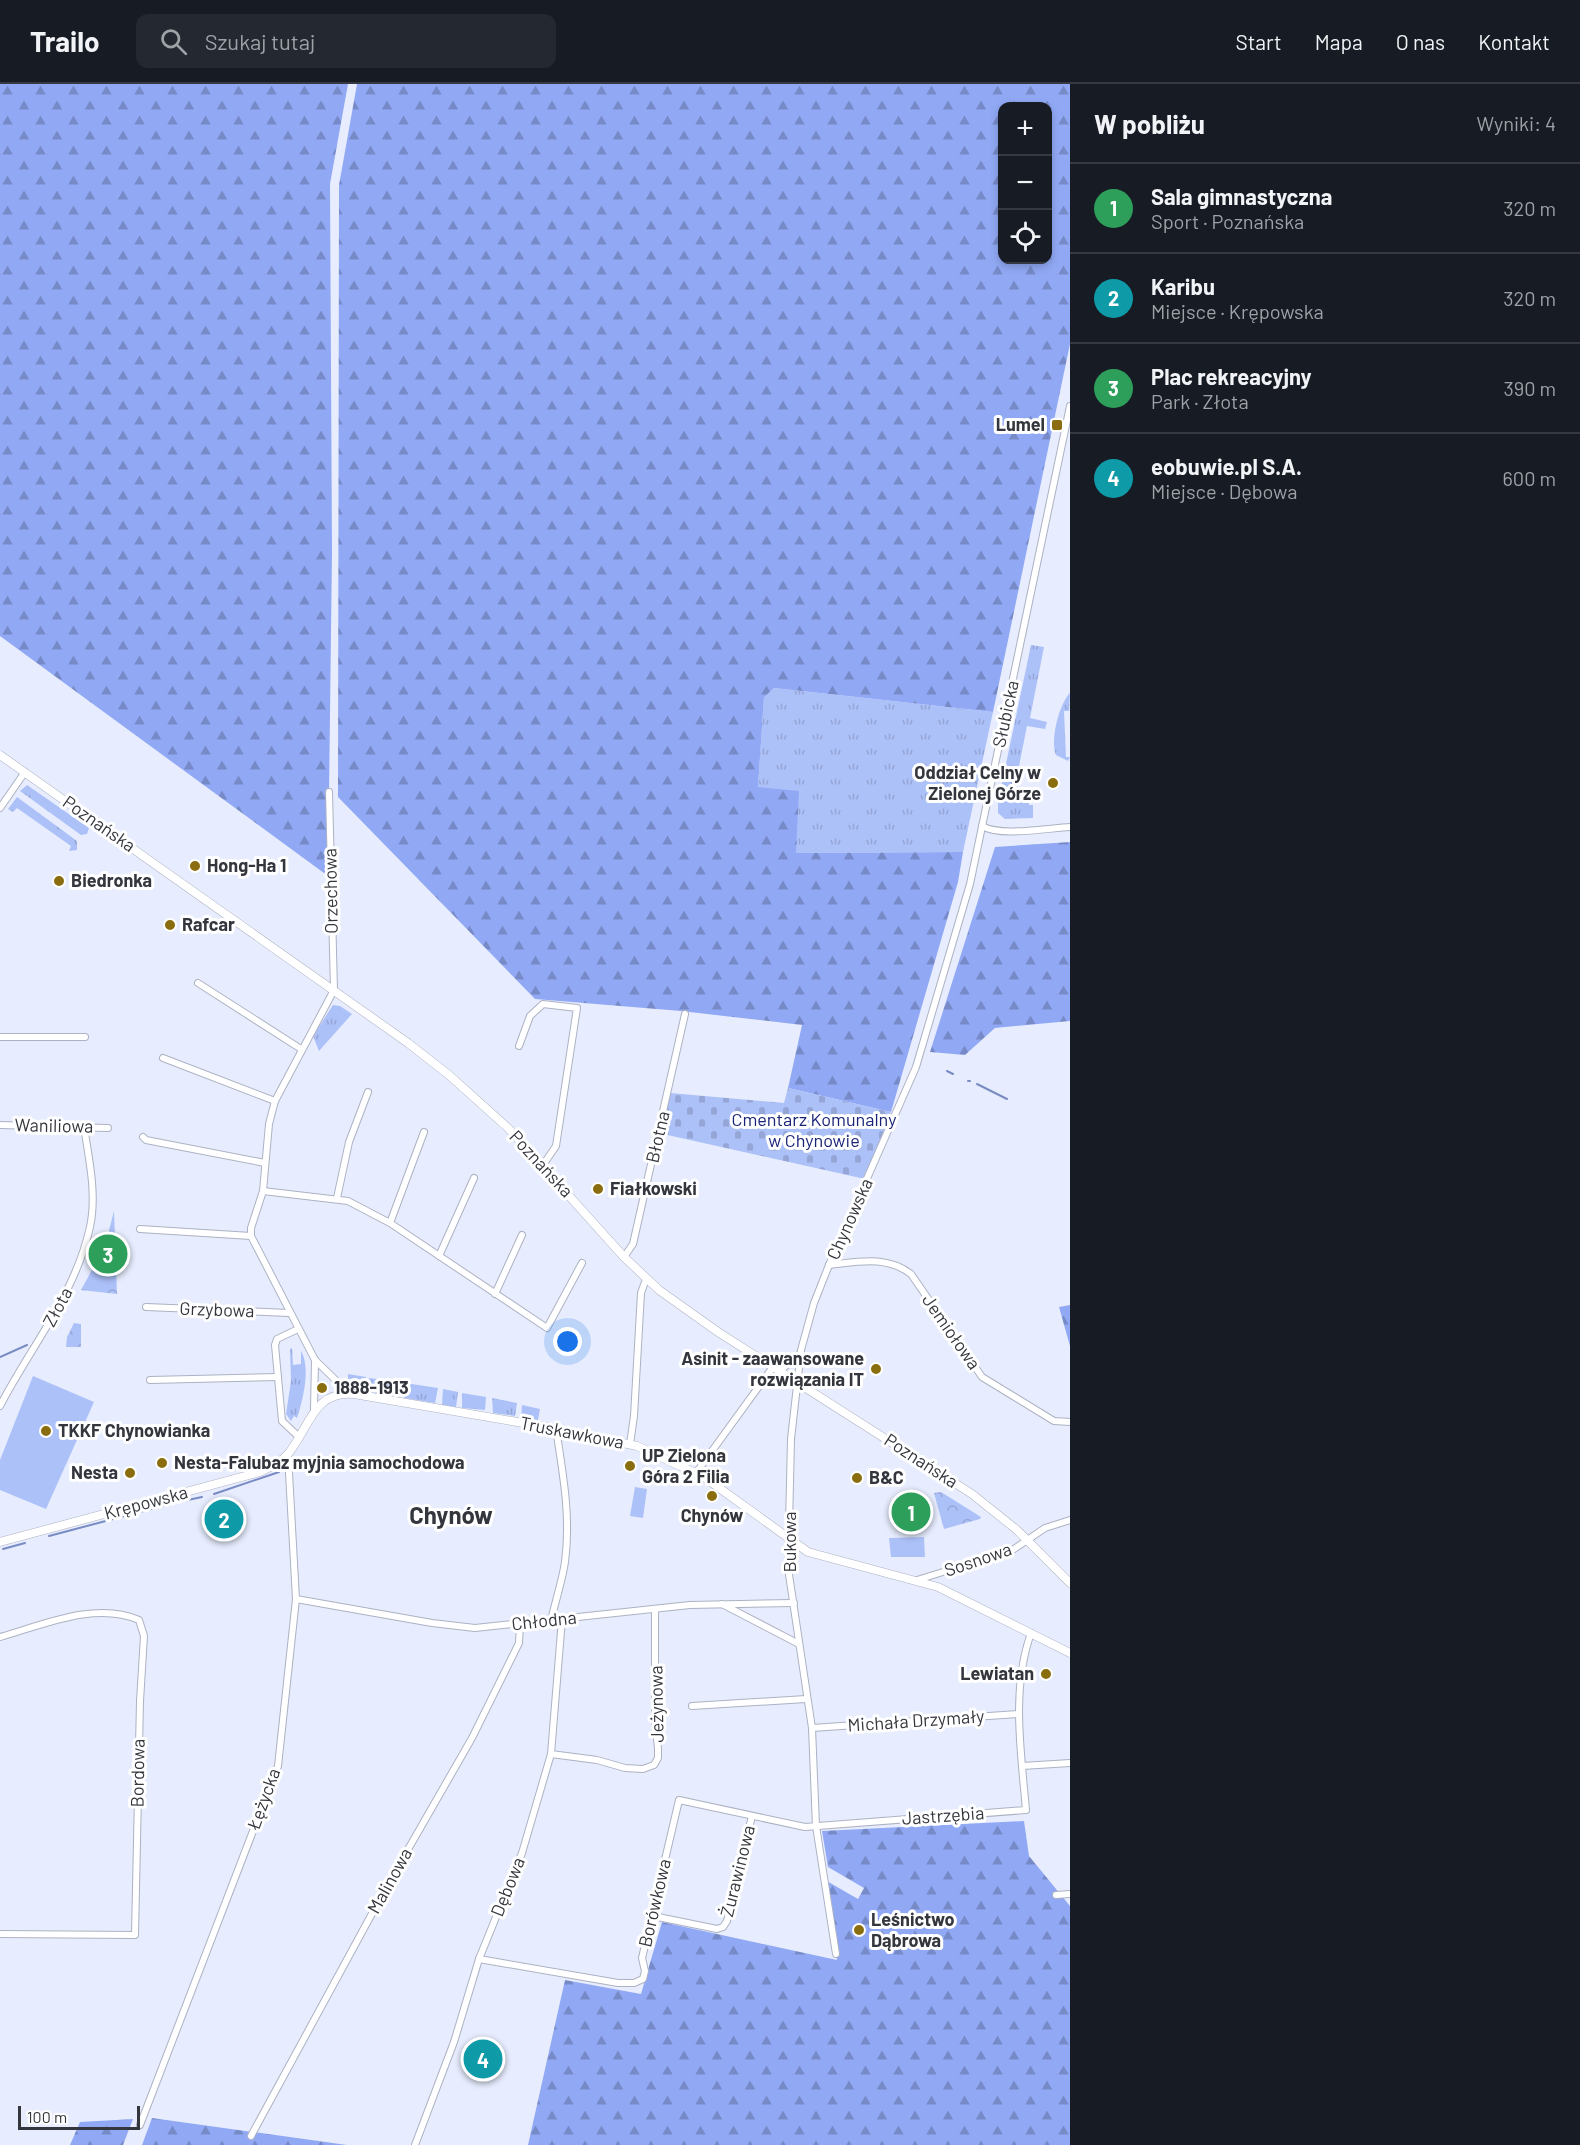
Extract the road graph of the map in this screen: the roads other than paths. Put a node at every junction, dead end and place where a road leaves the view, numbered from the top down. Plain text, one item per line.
1 (1070, 406) edge
2 (0, 754) edge
3 (25, 772) junction
4 (329, 792) dead end
5 (0, 808) edge
6 (982, 826) junction
7 (1070, 827) edge
8 (198, 983) dead end
9 (334, 990) junction
10 (685, 1014) dead end
11 (0, 1037) edge
12 (85, 1037) dead end
13 (519, 1046) dead end
14 (301, 1049) junction
15 (163, 1058) dead end
16 (907, 1088) joint
17 (368, 1092) dead end
18 (275, 1101) junction
19 (0, 1125) edge
20 (84, 1127) junction
21 (108, 1128) dead end
22 (424, 1132) dead end
23 (143, 1137) dead end
24 (265, 1163) junction
25 (543, 1165) junction
26 (474, 1178) dead end
27 (263, 1191) junction
28 (337, 1198) junction
29 (390, 1223) junction
30 (140, 1229) dead end
31 (522, 1235) dead end
32 (251, 1236) junction
33 (439, 1256) junction
34 (624, 1257) junction
35 (582, 1263) dead end
36 (829, 1265) junction
37 (646, 1279) junction
38 (495, 1294) junction
39 (146, 1307) dead end
40 (289, 1313) junction
41 (298, 1329) junction
42 (801, 1353) junction
43 (315, 1360) junction
44 (777, 1369) junction
45 (278, 1377) junction
46 (150, 1380) dead end
47 (798, 1383) junction
48 (349, 1393) junction
49 (0, 1406) edge
50 (314, 1410) junction
51 (1070, 1422) edge
52 (556, 1429) junction
53 (299, 1437) junction
54 (630, 1444) junction
55 (288, 1455) junction
56 (696, 1473) junction
57 (1070, 1520) edge
58 (789, 1539) junction
59 (1028, 1540) junction
60 (0, 1542) edge
61 (916, 1580) junction
62 (1070, 1583) edge
63 (296, 1599) junction
64 (794, 1603) junction
65 (722, 1604) junction
66 (655, 1609) junction
67 (562, 1619) junction
68 (550, 1621) junction
69 (520, 1624) junction
70 (1031, 1633) junction
71 (0, 1637) edge
72 (799, 1644) junction
73 (1070, 1653) edge
74 (806, 1700) junction
75 (692, 1706) dead end
76 (1019, 1714) junction
77 (812, 1728) junction
78 (551, 1754) junction
79 (1070, 1763) edge
80 (1022, 1766) junction
81 (752, 1816) junction
82 (816, 1826) junction
83 (1070, 1894) edge
84 (1056, 1895) dead end
85 (653, 1916) junction
86 (0, 1934) edge
87 (836, 1954) dead end
88 (479, 1959) junction
89 (140, 2125) dead end
90 (251, 2136) dead end
91 (415, 2145) edge

1 - 6 street, Słubicka
2 - 3 street, Poznańska
3 - 5 street
3 - 9 street, Poznańska
4 - 9 street, Orzechowa
6 - 7 street
6 - 16 street, Słubicka
8 - 14 street
9 - 14 street
9 - 25 street, Poznańska
10 - 34 street, Błotna
11 - 12 street
13 - 25 street
14 - 18 street
15 - 18 street
16 - 36 street, Chynowska
17 - 28 street
18 - 24 street
19 - 20 street, Waniliowa
20 - 21 street, Waniliowa
20 - 49 street, Złota
22 - 29 street
23 - 24 street
24 - 27 street
25 - 34 street, Poznańska
26 - 33 street
27 - 28 street
27 - 32 street
28 - 29 street
29 - 33 street
30 - 32 street
31 - 38 street
32 - 40 street, Grzybowa
33 - 38 street
34 - 37 street, Poznańska
35 - 38 street
36 - 42 street, Chynowska
36 - 51 street, Jemiołowa
37 - 44 street, Poznańska
37 - 54 street
39 - 40 street, Grzybowa
40 - 41 street, Grzybowa
41 - 43 street, Grzybowa
41 - 45 street
42 - 44 street
42 - 47 street, Chynowska
43 - 48 street
43 - 50 street
44 - 47 street, Poznańska
44 - 56 street
45 - 46 street
45 - 53 street
47 - 58 street, Bukowa
47 - 59 street, Poznańska
48 - 50 street
48 - 52 street, Truskawkowa
50 - 53 street
52 - 54 street, Truskawkowa
52 - 68 street
53 - 55 street
54 - 56 street, Truskawkowa
55 - 60 street, Krępowska
55 - 63 street, Łężycka
56 - 58 street, Truskawkowa
57 - 59 street, Sosnowa
58 - 61 street, Truskawkowa
58 - 64 street, Bukowa
59 - 61 street, Sosnowa
59 - 62 street, Poznańska
61 - 70 street, Truskawkowa
63 - 69 street, Chłodna
63 - 89 street, Łężycka
64 - 65 street, Chłodna
64 - 72 street, Bukowa
65 - 66 street, Chłodna
65 - 72 street
66 - 67 street, Chłodna
66 - 78 street, Jeżynowa
67 - 68 street, Chłodna
67 - 78 street, Dębowa
68 - 69 street, Chłodna
69 - 90 street, Malinowa
70 - 73 street, Truskawkowa
70 - 76 street, Jastrzębia
71 - 86 street, Bordowa
72 - 74 street, Bukowa
74 - 75 street
74 - 77 street, Bukowa
76 - 77 street, Michała Drzymały
76 - 80 street, Jastrzębia
77 - 82 street, Bukowa
78 - 88 street, Dębowa
79 - 80 street
80 - 82 street, Jastrzębia
81 - 82 street, Borówkowa
81 - 85 street, Żurawinowa
81 - 85 street, Borówkowa
82 - 87 street, Bukowa
83 - 84 street
85 - 88 street, Borówkowa
88 - 91 street, Dębowa

